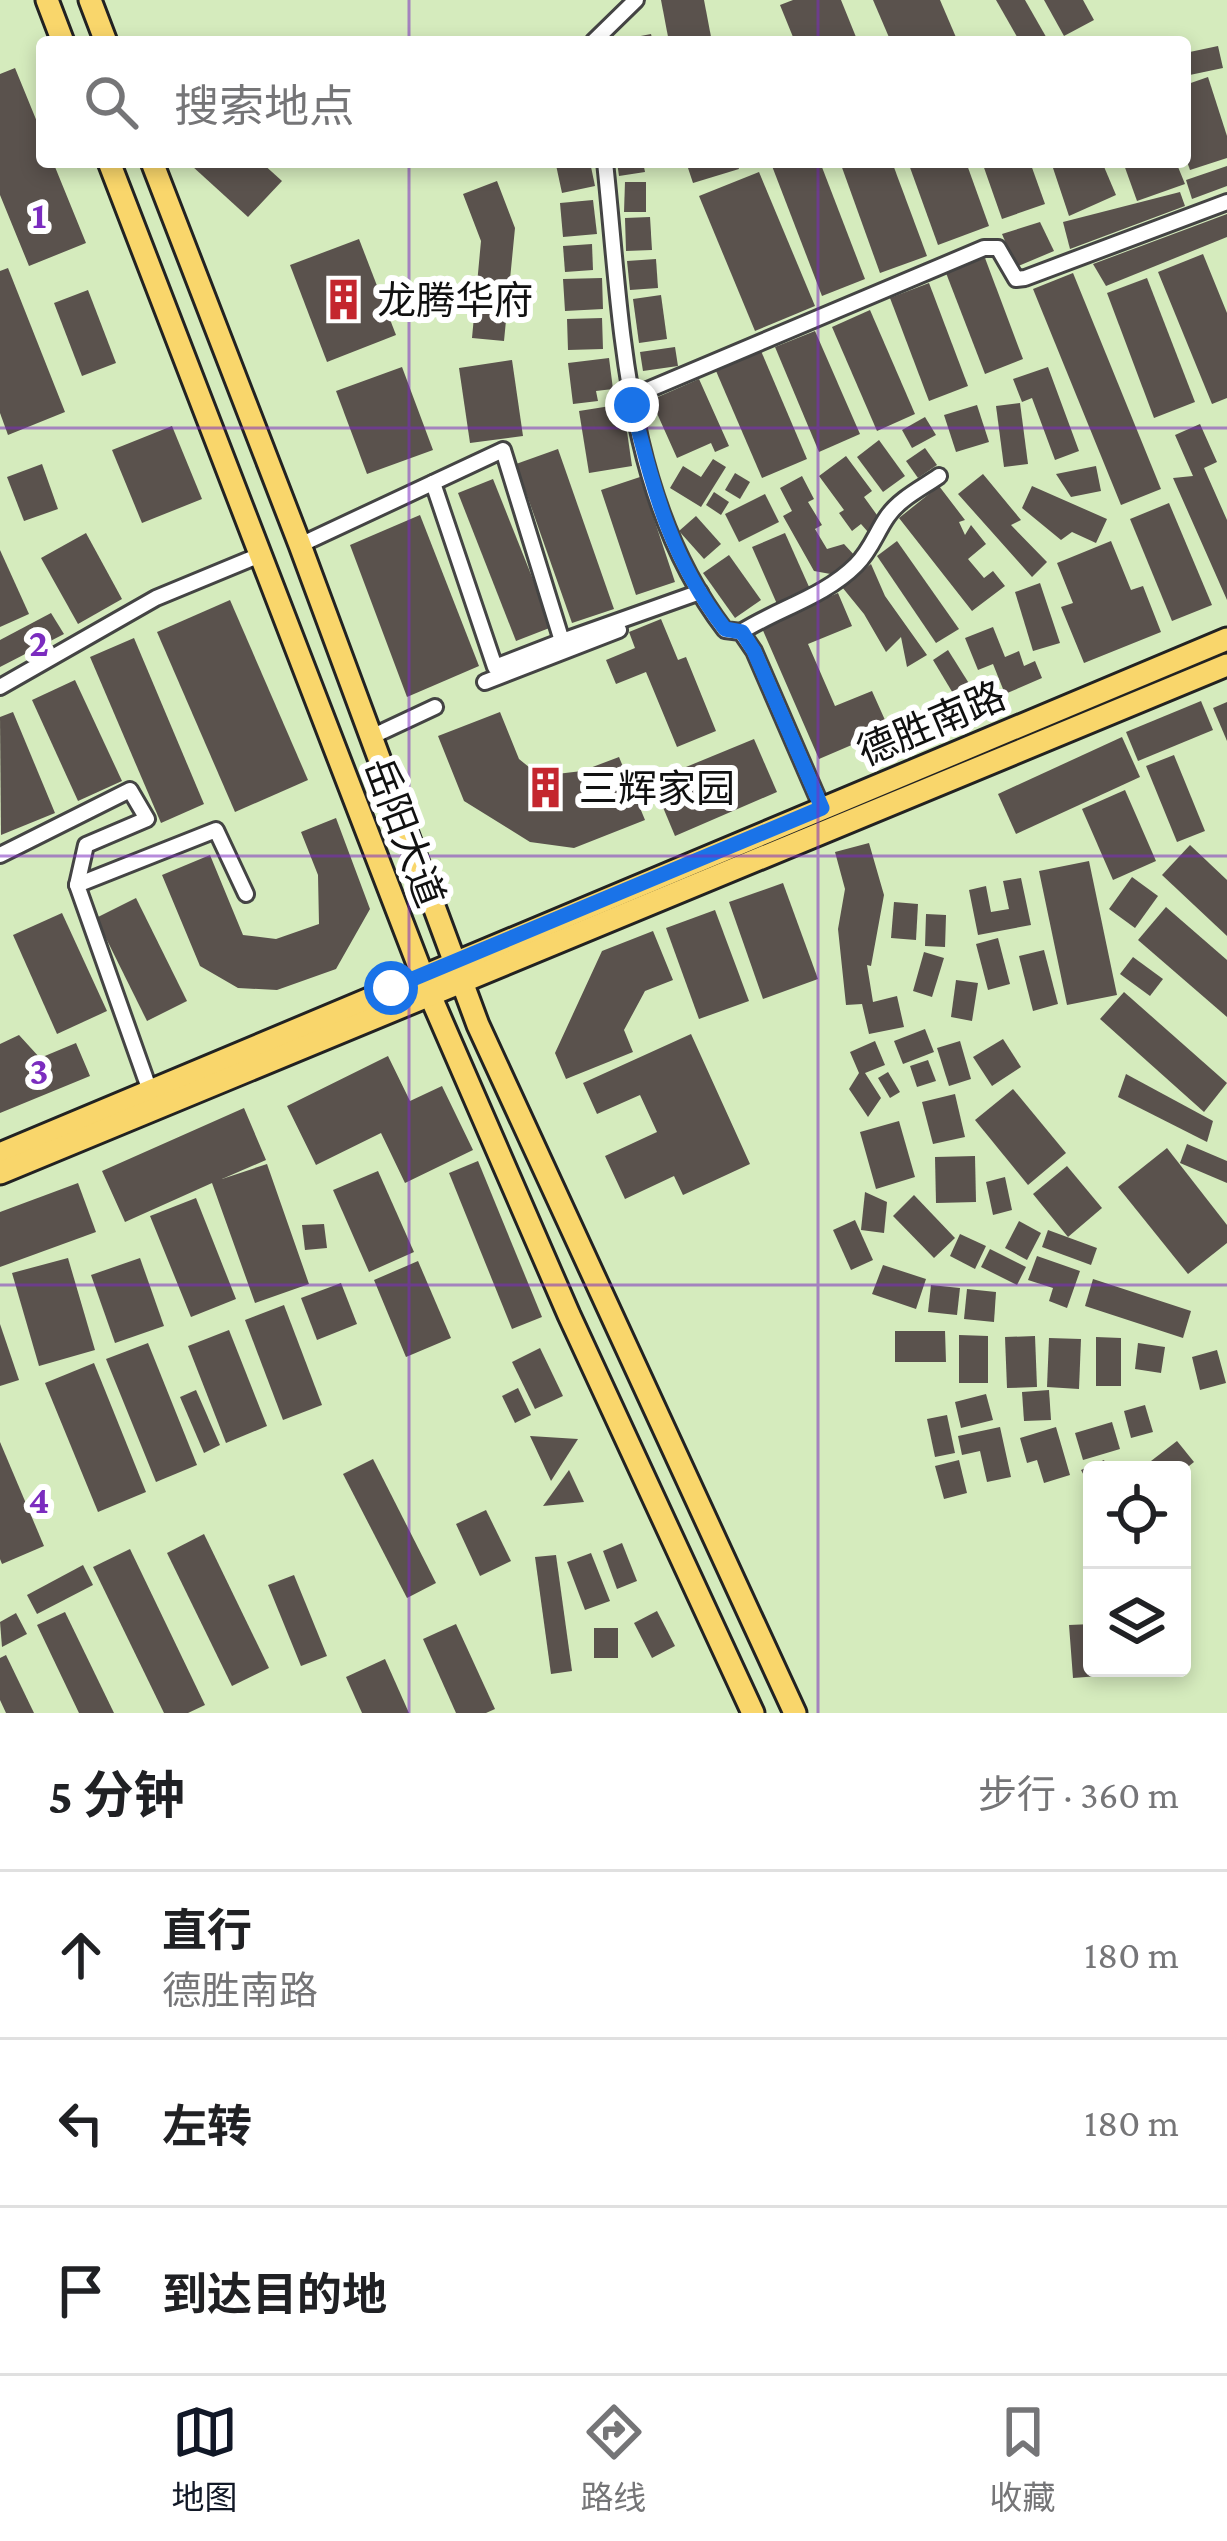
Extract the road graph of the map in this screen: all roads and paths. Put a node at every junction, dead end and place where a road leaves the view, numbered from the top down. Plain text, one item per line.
1 (47, 0) edge
2 (90, 0) edge
3 (636, 0) edge
4 (61, 36) edge
5 (104, 36) edge
6 (598, 36) edge
7 (111, 168) edge
8 (154, 168) edge
9 (606, 168) edge
10 (1227, 202) edge
11 (631, 397) junction
12 (939, 476) dead end
13 (433, 483) junction
14 (300, 545) junction
15 (260, 555) junction
16 (700, 592) junction
17 (742, 632) junction
18 (1227, 639) edge
19 (562, 641) junction
20 (1227, 665) edge
21 (484, 682) dead end
22 (0, 687) edge
23 (435, 707) dead end
24 (371, 737) junction
25 (822, 808) junction
26 (0, 855) edge
27 (77, 885) junction
28 (246, 894) dead end
29 (457, 972) junction
30 (426, 985) junction
31 (150, 1091) junction
32 (0, 1154) edge
33 (0, 1173) edge
34 (753, 1713) edge
35 (794, 1713) edge

1 - 4 main road
2 - 5 main road
3 - 6 street
7 - 15 main road, 岳阳大道
8 - 14 main road, 岳阳大道
9 - 11 street
10 - 11 street
11 - 16 street
12 - 17 street
13 - 14 street
13 - 19 street
13 - 19 street
14 - 24 main road, 岳阳大道
15 - 22 street
15 - 30 main road, 岳阳大道
16 - 17 street
16 - 19 street
16 - 21 street
17 - 25 street
18 - 25 main road, 德胜南路
20 - 29 main road, 德胜南路
23 - 24 street
24 - 29 main road, 岳阳大道
25 - 29 main road, 德胜南路
26 - 27 street
27 - 28 street
27 - 31 street
29 - 30 main road, 德胜南路
29 - 35 main road, 岳阳大道
30 - 31 main road, 德胜南路
30 - 33 main road, 德胜南路
30 - 34 main road, 岳阳大道
31 - 32 main road, 德胜南路

